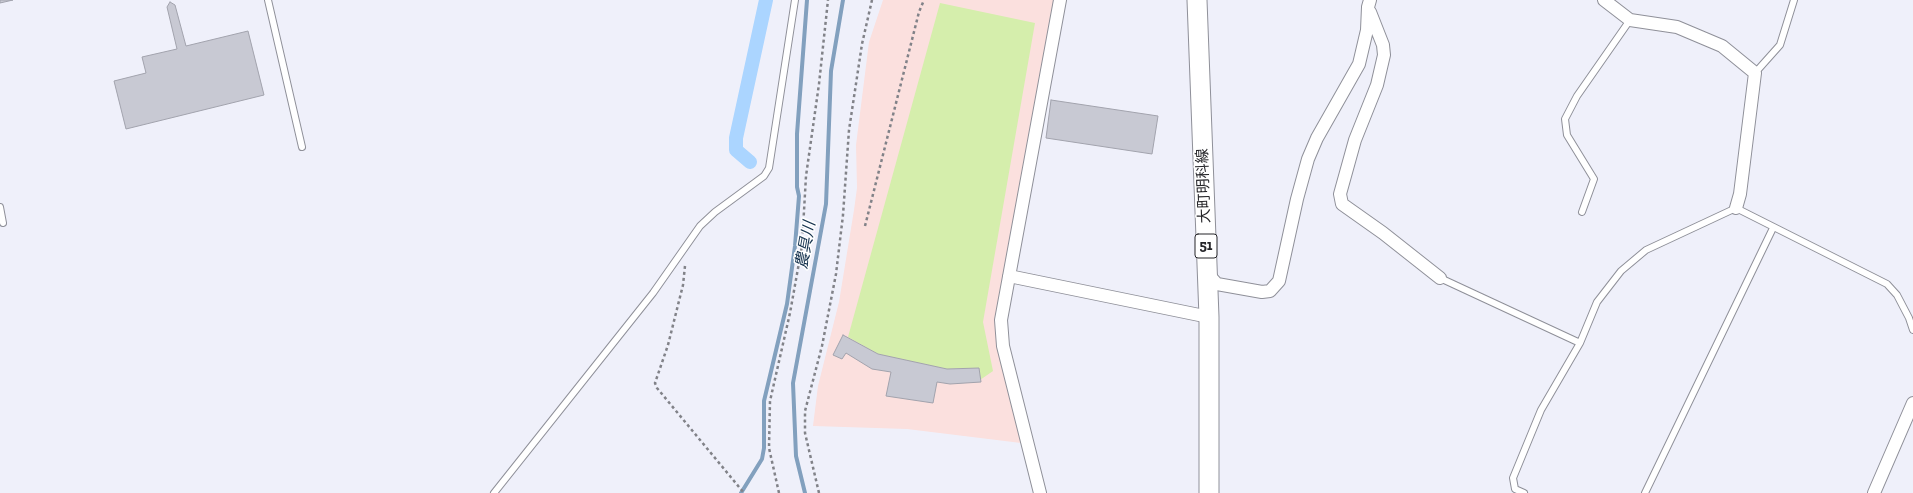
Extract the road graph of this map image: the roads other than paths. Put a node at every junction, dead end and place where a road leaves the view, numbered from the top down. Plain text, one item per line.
1 (268, 0) edge
2 (795, 0) edge
3 (1060, 0) edge
4 (1198, 0) edge
5 (1604, 0) edge
6 (1794, 0) edge
7 (1369, 4) edge
8 (1630, 20) junction
9 (1755, 73) junction
10 (302, 147) dead end
11 (0, 207) edge
12 (1736, 208) junction
13 (1582, 212) dead end
14 (2, 223) dead end
15 (1773, 228) junction
16 (1207, 272) junction
17 (1009, 276) junction
18 (1440, 278) joint
19 (1208, 317) junction
20 (1913, 330) edge
21 (1580, 344) junction
22 (1913, 403) edge
23 (1514, 491) edge
24 (494, 493) edge
25 (1040, 493) edge
26 (1210, 493) edge
27 (1524, 493) edge
28 (1645, 493) edge
29 (1874, 493) edge

1 - 10 lane
2 - 24 lane
3 - 17 street
4 - 16 main road, 大町明科線 / 51
5 - 8 street
6 - 9 lane
7 - 16 street
7 - 18 street
8 - 9 street
8 - 13 lane
9 - 12 street
11 - 14 lane
12 - 15 lane
12 - 21 lane
15 - 20 lane
15 - 28 lane
16 - 19 main road, 大町明科線 / 51
17 - 19 street
17 - 25 street
18 - 21 lane
19 - 26 main road, 大町明科線 / 51
21 - 23 lane
22 - 29 street
23 - 27 lane

